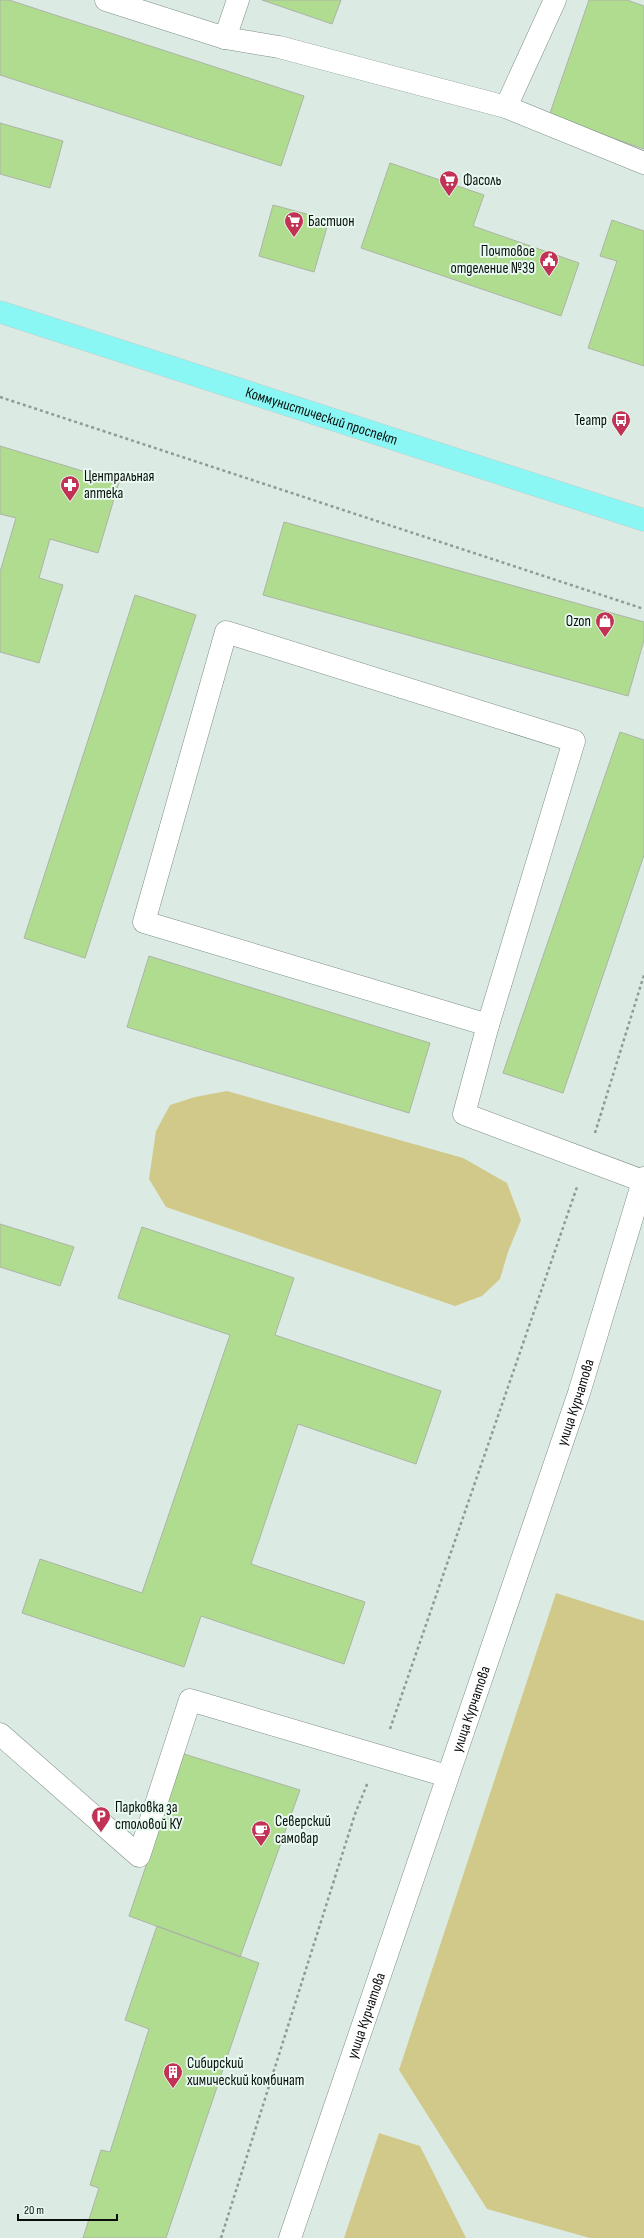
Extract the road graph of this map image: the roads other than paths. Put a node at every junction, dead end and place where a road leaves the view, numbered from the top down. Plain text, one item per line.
1 (106, 0) edge
2 (238, 0) edge
3 (555, 0) edge
4 (225, 38) junction
5 (506, 107) junction
6 (644, 163) edge
7 (0, 312) edge
8 (644, 520) edge
9 (488, 1025) junction
10 (644, 1180) edge
11 (0, 1734) edge
12 (447, 1776) junction
13 (290, 2238) edge

1 - 4 street
2 - 4 street
3 - 5 street
4 - 5 street
5 - 6 street
7 - 8 main road, Коммунистический проспект
9 - 9 street
9 - 10 street
10 - 12 street, улица Курчатова
11 - 12 street
12 - 13 street, улица Курчатова

